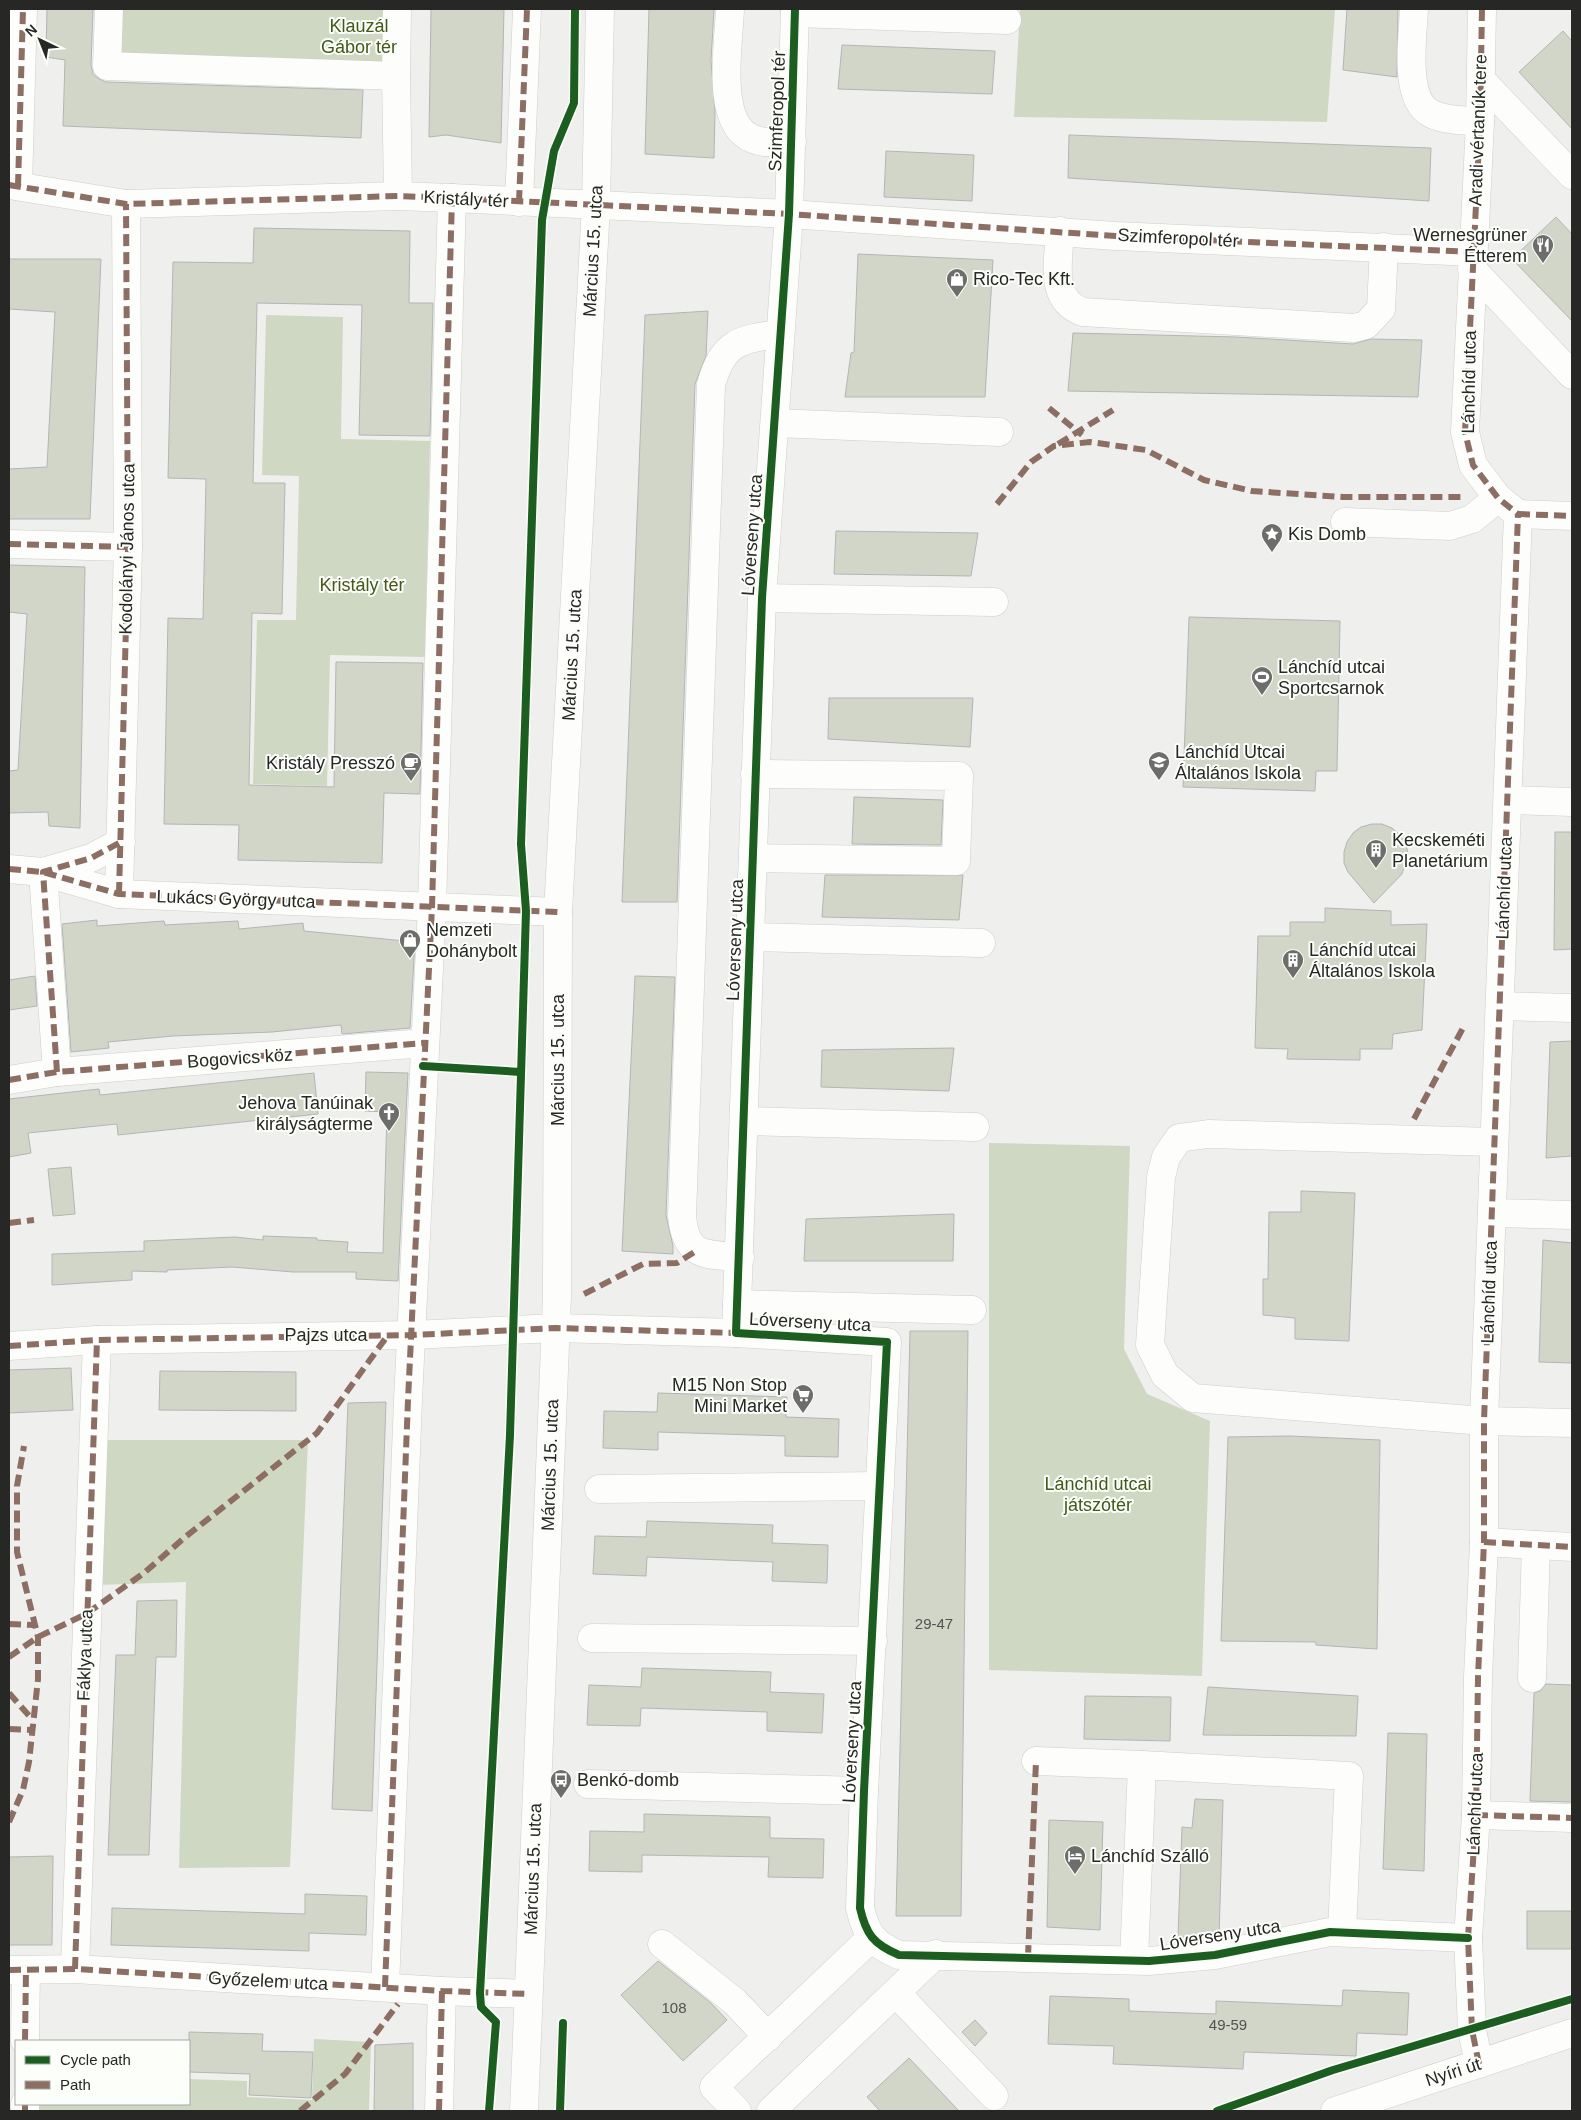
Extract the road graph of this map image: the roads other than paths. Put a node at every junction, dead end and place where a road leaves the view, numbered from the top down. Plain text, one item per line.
1 (22, 9) edge
2 (109, 9) edge
3 (397, 9) edge
4 (527, 9) edge
5 (600, 9) edge
6 (730, 9) edge
7 (1414, 9) edge
8 (1482, 9) edge
9 (795, 11) edge
10 (1007, 20) dead end
11 (396, 76) junction
12 (1481, 80) junction
13 (1480, 122) junction
14 (792, 142) junction
15 (1572, 175) edge
16 (14, 185) edge
17 (398, 196) junction
18 (452, 198) junction
19 (519, 202) junction
20 (126, 204) junction
21 (596, 205) junction
22 (789, 214) junction
23 (1060, 231) junction
24 (1384, 247) junction
25 (1473, 260) junction
26 (780, 334) junction
27 (1572, 375) edge
28 (775, 423) junction
29 (1000, 432) dead end
30 (1508, 506) junction
31 (1572, 516) edge
32 (1345, 522) dead end
33 (9, 544) edge
34 (128, 547) junction
35 (762, 598) junction
36 (994, 602) dead end
37 (755, 774) junction
38 (1508, 800) junction
39 (1572, 802) edge
40 (121, 842) junction
41 (753, 858) junction
42 (9, 869) edge
43 (43, 872) junction
44 (119, 894) junction
45 (432, 907) junction
46 (558, 912) junction
47 (751, 937) junction
48 (981, 943) dead end
49 (1500, 1006) junction
50 (1572, 1008) edge
51 (424, 1043) junction
52 (57, 1072) junction
53 (9, 1080) edge
54 (745, 1121) junction
55 (974, 1127) dead end
56 (1494, 1142) junction
57 (1492, 1213) junction
58 (1572, 1215) edge
59 (740, 1257) junction
60 (738, 1304) junction
61 (972, 1310) dead end
62 (556, 1328) junction
63 (736, 1333) junction
64 (413, 1335) junction
65 (97, 1340) junction
66 (9, 1346) edge
67 (1484, 1421) junction
68 (1572, 1423) edge
69 (880, 1486) junction
70 (599, 1488) dead end
71 (1484, 1542) junction
72 (1536, 1545) junction
73 (1572, 1547) edge
74 (592, 1638) dead end
75 (873, 1641) junction
76 (1532, 1678) dead end
77 (1036, 1761) dead end
78 (1142, 1765) junction
79 (588, 1784) dead end
80 (864, 1791) junction
81 (1476, 1815) junction
82 (1572, 1818) edge
83 (1342, 1932) junction
84 (871, 1938) junction
85 (1468, 1938) junction
86 (662, 1944) dead end
87 (936, 1954) junction
88 (1134, 1960) junction
89 (75, 1969) junction
90 (17, 1970) edge
91 (386, 1988) junction
92 (442, 1991) junction
93 (528, 1994) junction
94 (897, 1994) junction
95 (1572, 2034) edge
96 (768, 2037) junction
97 (25, 2040) edge
98 (1479, 2064) junction
99 (994, 2096) dead end
100 (439, 2111) edge
101 (524, 2111) edge
102 (737, 2111) edge
103 (771, 2111) edge
104 (1335, 2111) edge

1 - 16 street
2 - 11 street
3 - 11 street
4 - 19 street
5 - 21 street, Március 15. utca
6 - 14 street
7 - 13 street
8 - 12 street, Aradi vértanúk tere
9 - 10 street
9 - 14 street, Szimferopol tér
11 - 17 street
12 - 13 street, Aradi vértanúk tere
12 - 15 street
13 - 25 street, Aradi vértanúk tere
14 - 22 street, Szimferopol tér
16 - 20 street, Kristály tér
17 - 18 street, Kristály tér
17 - 20 street, Kristály tér
18 - 19 street, Kristály tér
18 - 45 street
19 - 21 street, Kristály tér
20 - 34 street, Kodolányi János utca
21 - 22 street, Kristály tér
21 - 46 street, Március 15. utca
22 - 23 street, Szimferopol tér
22 - 26 street, Lóverseny utca
23 - 24 street, Szimferopol tér
23 - 24 street
24 - 25 street, Szimferopol tér
25 - 27 street
25 - 30 street, Lánchíd utca
26 - 28 street, Lóverseny utca
26 - 59 street
28 - 29 street
28 - 35 street, Lóverseny utca
30 - 31 street
30 - 32 street
30 - 38 street, Lánchíd utca
33 - 34 street
34 - 40 street, Kodolányi János utca
35 - 36 street
35 - 37 street, Lóverseny utca
37 - 41 street, Lóverseny utca
37 - 41 street
38 - 39 street
38 - 49 street, Lánchíd utca
40 - 43 street, Lukács György utca
40 - 44 street, Kodolányi János utca
41 - 47 street, Lóverseny utca
42 - 43 street, Lukács György utca
43 - 44 street, Lukács György utca
43 - 52 street
44 - 45 street, Lukács György utca
45 - 46 street, Lukács György utca
45 - 51 street
46 - 62 street, Március 15. utca
47 - 48 street
47 - 54 street, Lóverseny utca
49 - 50 street
49 - 56 street, Lánchíd utca
51 - 52 street, Bogovics köz
51 - 64 street
52 - 53 street, Bogovics köz
54 - 55 street
54 - 59 street, Lóverseny utca
56 - 57 street, Lánchíd utca
56 - 67 street
57 - 58 street
57 - 67 street, Lánchíd utca
59 - 60 street, Lóverseny utca
60 - 61 street
60 - 63 street, Lóverseny utca
62 - 63 street, Pajzs utca
62 - 64 street, Pajzs utca
62 - 93 street, Március 15. utca
63 - 69 street, Lóverseny utca
64 - 65 street, Pajzs utca
64 - 91 street
65 - 66 street, Pajzs utca
65 - 89 street, Fáklya utca
67 - 68 street
67 - 71 street, Lánchíd utca
69 - 70 street
69 - 75 street, Lóverseny utca
71 - 72 street
71 - 81 street, Lánchíd utca
72 - 73 street
72 - 76 street
74 - 75 street
75 - 80 street, Lóverseny utca
77 - 78 street
78 - 83 street
78 - 88 street
79 - 80 street
80 - 84 street, Lóverseny utca
81 - 82 street
81 - 85 street, Lánchíd utca
83 - 85 street, Lóverseny utca
83 - 88 street, Lóverseny utca
84 - 87 street, Lóverseny utca
84 - 96 street
85 - 98 street, Lánchíd utca
86 - 96 street
87 - 88 street, Lóverseny utca
87 - 94 street
89 - 90 street, Győzelem utca
89 - 91 street, Győzelem utca
90 - 97 street
91 - 92 street, Győzelem utca
92 - 93 street, Győzelem utca
92 - 100 street
93 - 101 street, Március 15. utca
94 - 99 street
94 - 103 street
95 - 98 street, Nyíri út
96 - 102 street
98 - 104 street, Nyíri út

